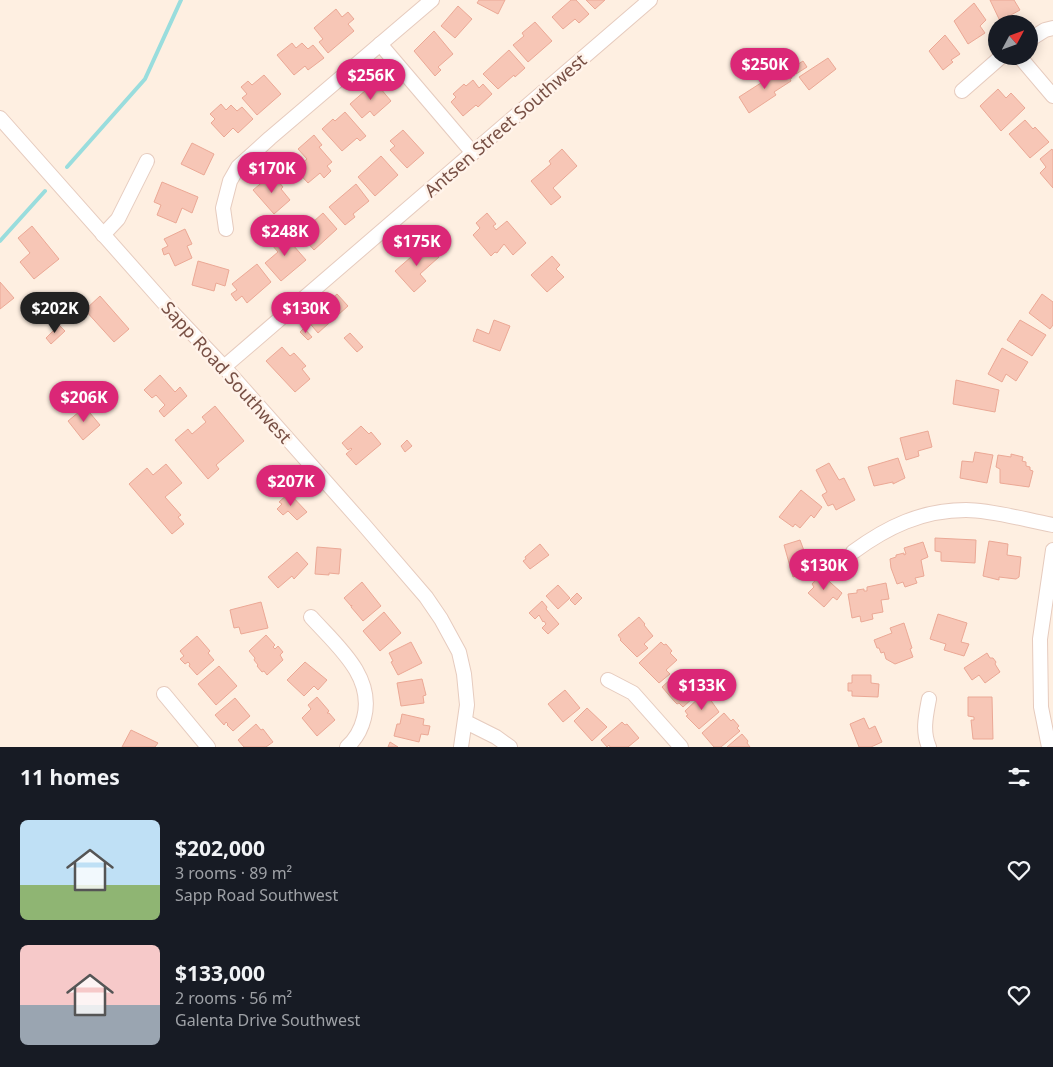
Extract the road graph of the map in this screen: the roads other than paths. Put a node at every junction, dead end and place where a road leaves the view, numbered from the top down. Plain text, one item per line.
1 (432, 0) edge
2 (650, 0) edge
3 (1053, 28) edge
4 (1038, 34) edge
5 (380, 44) junction
6 (992, 65) edge
7 (1027, 65) edge
8 (962, 91) dead end
9 (1053, 96) edge
10 (0, 118) edge
11 (472, 153) junction
12 (147, 161) dead end
13 (226, 229) dead end
14 (103, 235) junction
15 (224, 368) junction
16 (1053, 525) edge
17 (1053, 550) edge
18 (853, 552) dead end
19 (311, 617) dead end
20 (608, 680) dead end
21 (164, 694) dead end
22 (929, 699) dead end
23 (466, 722) junction
24 (208, 747) edge
25 (347, 747) edge
26 (461, 747) edge
27 (510, 747) edge
28 (681, 747) edge
29 (929, 747) edge
30 (1049, 747) edge

1 - 5 street
2 - 11 street, Antsen Street Southwest
3 - 4 street
5 - 11 street
5 - 13 street
6 - 8 street
7 - 9 street
10 - 14 street, Sapp Road Southwest
11 - 15 street, Antsen Street Southwest
12 - 14 street
14 - 15 street, Sapp Road Southwest
15 - 23 street, Sapp Road Southwest
16 - 18 street
17 - 30 street
19 - 25 street
20 - 28 street
21 - 24 street
22 - 29 street
23 - 26 street, Sapp Road Southwest
23 - 27 street

